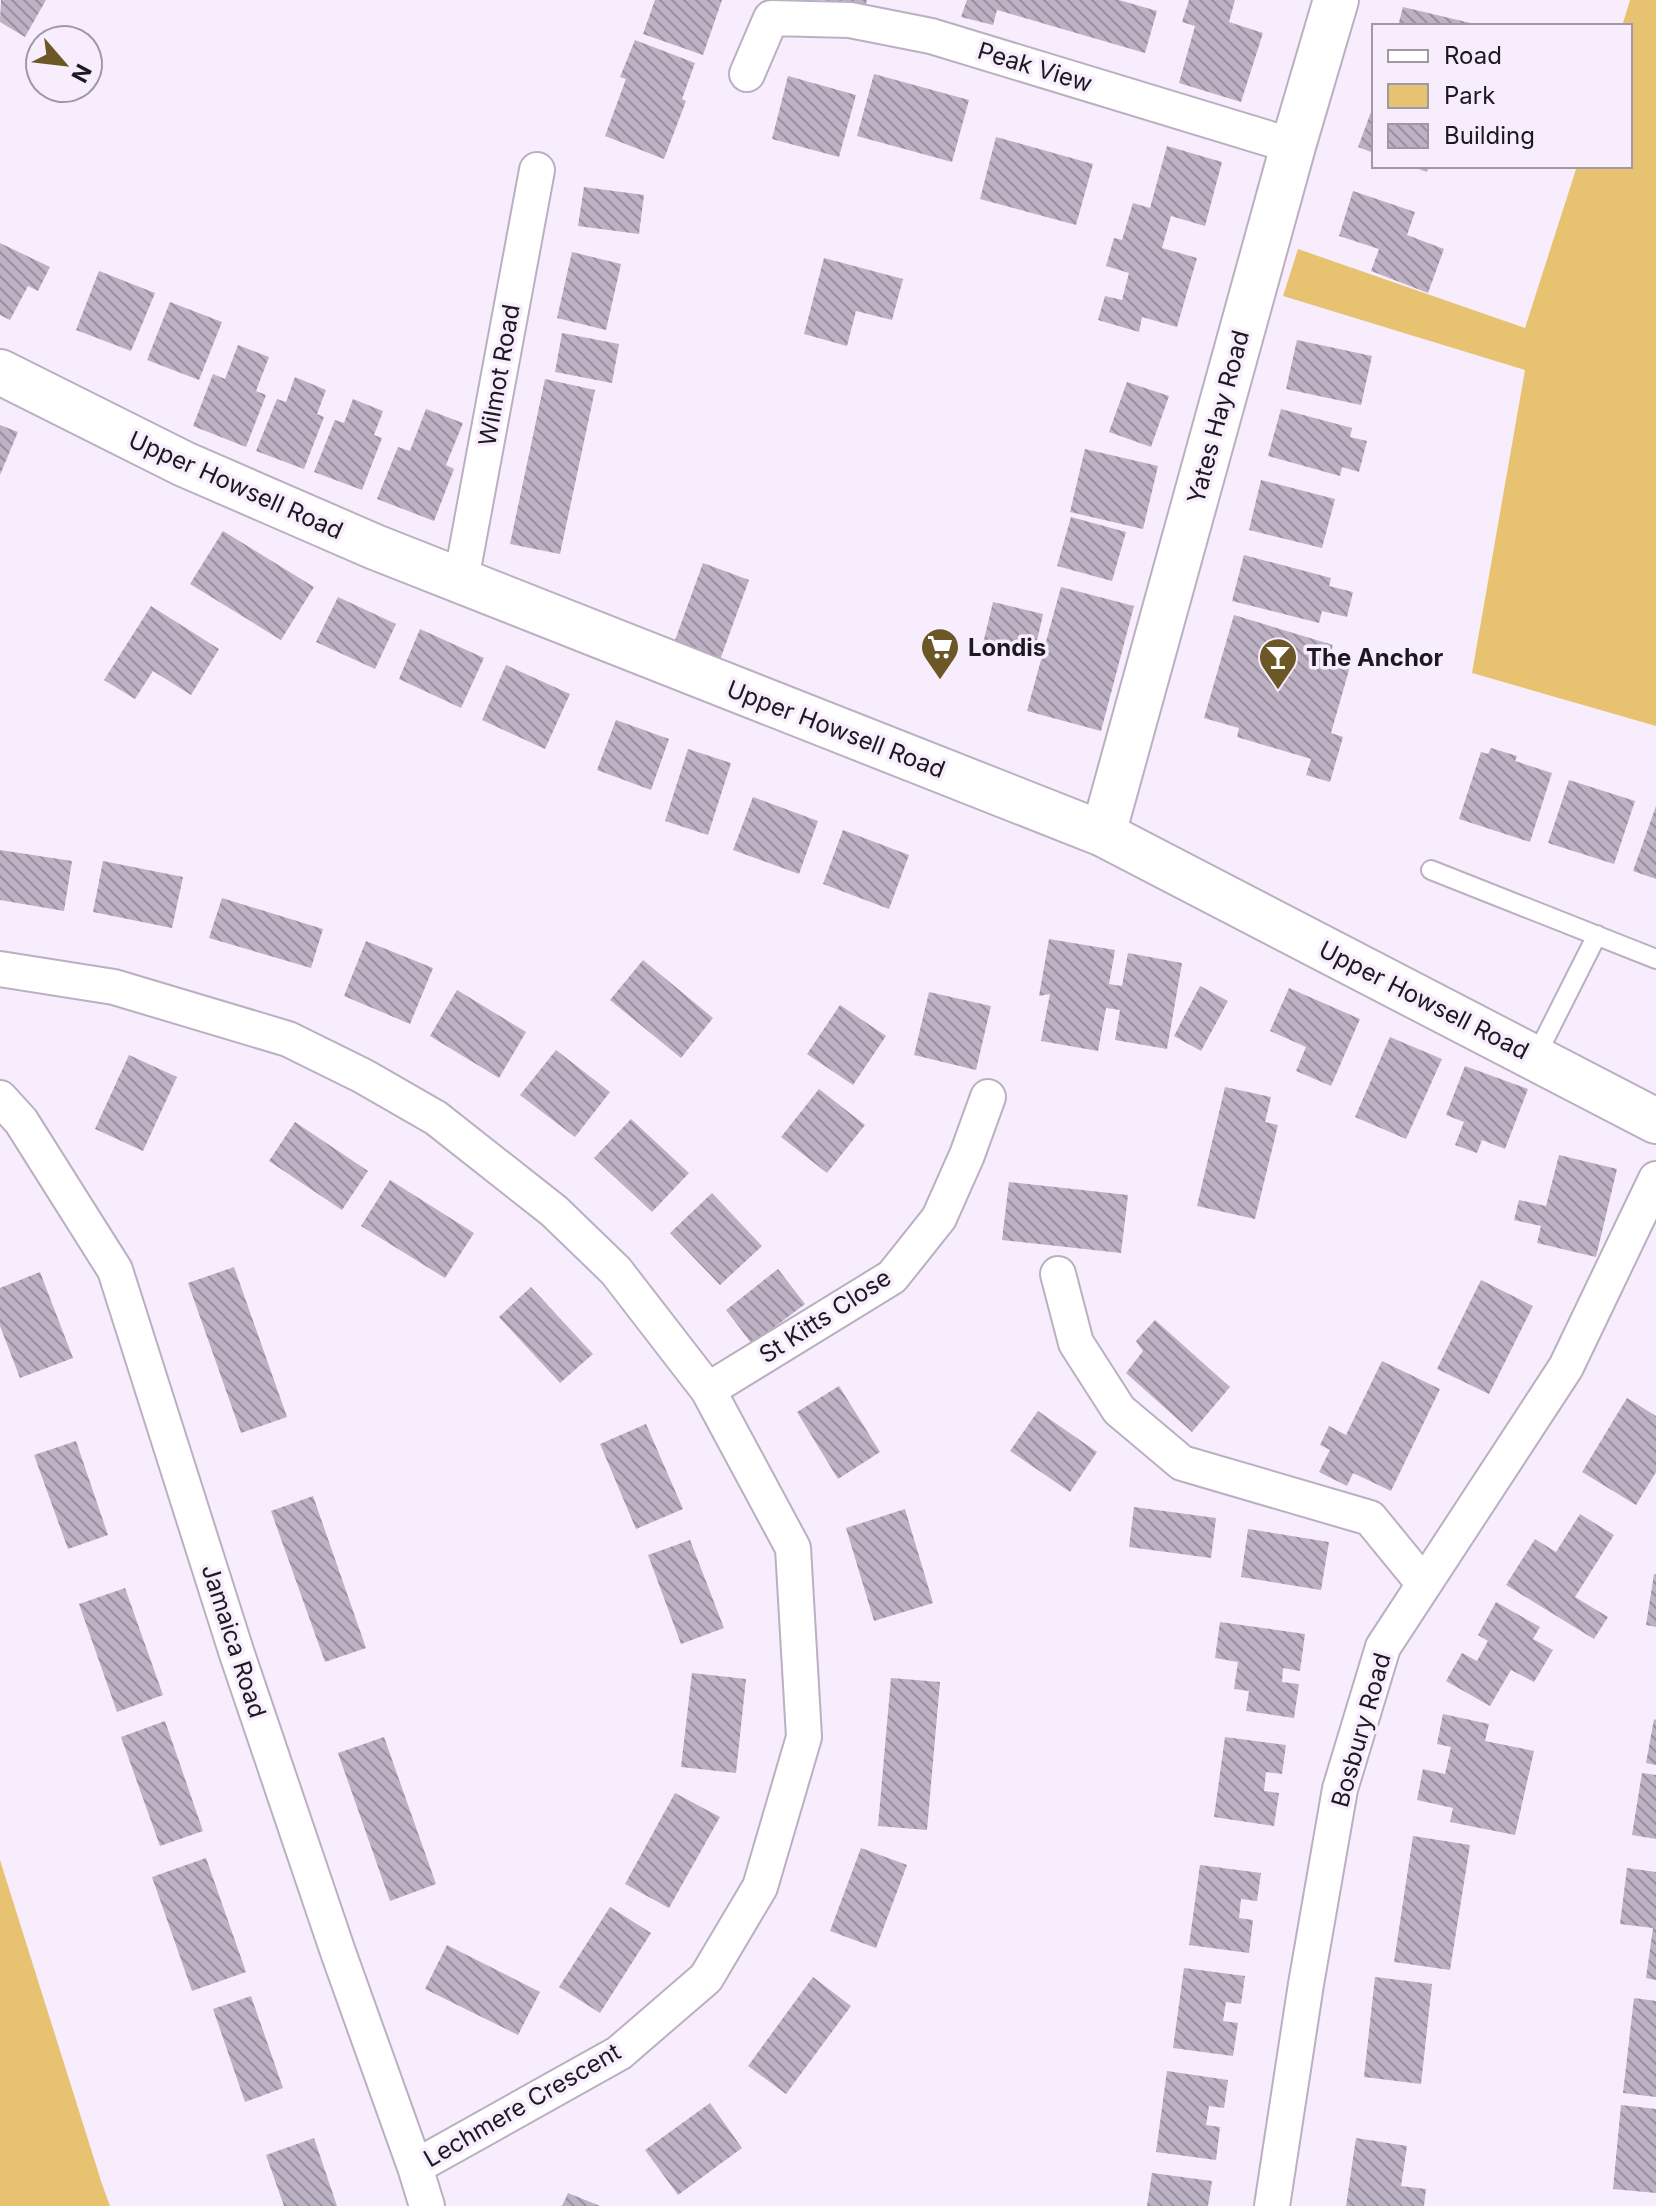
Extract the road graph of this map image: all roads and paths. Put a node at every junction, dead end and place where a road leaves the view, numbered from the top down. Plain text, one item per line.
1 (1336, 0) edge
2 (769, 9) edge
3 (747, 74) dead end
4 (1293, 146) junction
5 (537, 170) dead end
6 (0, 372) edge
7 (461, 580) junction
8 (1103, 834) junction
9 (1431, 870) dead end
10 (1597, 935) junction
11 (1656, 959) edge
12 (0, 969) edge
13 (1535, 1058) junction
14 (988, 1097) dead end
15 (0, 1098) edge
16 (1656, 1121) edge
17 (1656, 1179) edge
18 (1058, 1274) dead end
19 (708, 1390) junction
20 (1424, 1584) junction
21 (415, 2167) junction
22 (427, 2206) edge
23 (1272, 2206) edge

1 - 4 street, Yates Hay Road
2 - 3 street, Peak View
2 - 4 street, Peak View
4 - 8 street, Yates Hay Road
5 - 7 street, Wilmot Road
6 - 7 street, Upper Howsell Road
7 - 8 street, Upper Howsell Road
8 - 13 street, Upper Howsell Road
9 - 10 lane
10 - 11 lane
10 - 13 lane
12 - 19 street, Lechmere Crescent
13 - 16 street, Upper Howsell Road
14 - 19 street, St Kitts Close
15 - 21 street, Jamaica Road
17 - 20 street, Bosbury Road
18 - 20 street
19 - 21 street, Lechmere Crescent
20 - 23 street, Bosbury Road
21 - 22 street, Jamaica Road

